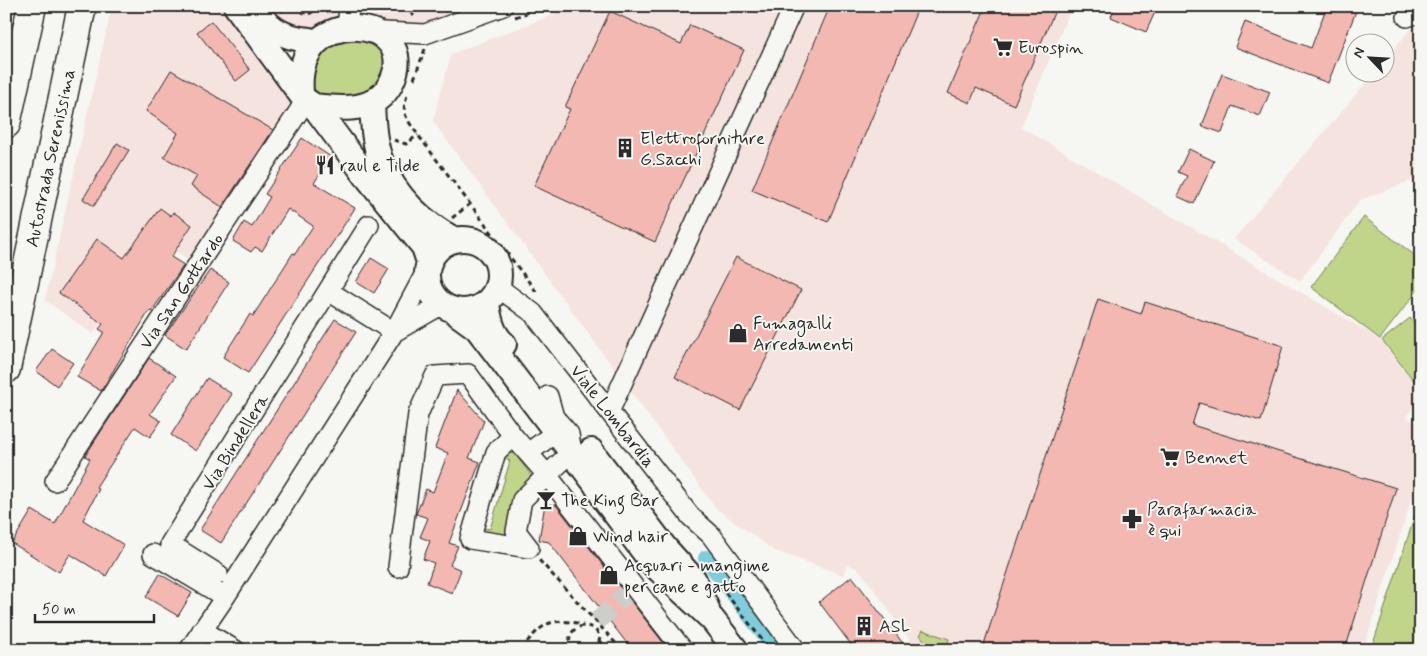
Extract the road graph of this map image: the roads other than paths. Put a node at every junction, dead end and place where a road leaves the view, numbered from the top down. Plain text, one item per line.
1 (32, 6) edge
2 (82, 6) edge
3 (236, 6) edge
4 (251, 6) edge
5 (502, 6) edge
6 (794, 6) edge
7 (348, 12) edge
8 (384, 32) junction
9 (309, 40) junction
10 (307, 99) junction
11 (372, 104) junction
12 (6, 124) edge
13 (369, 225) dead end
14 (455, 240) junction
15 (428, 266) junction
16 (499, 282) junction
17 (330, 292) junction
18 (487, 304) junction
19 (448, 308) junction
20 (394, 332) junction
21 (6, 369) edge
22 (548, 396) junction
23 (610, 410) junction
24 (556, 432) junction
25 (513, 436) junction
26 (572, 452) junction
27 (528, 453) junction
28 (546, 474) junction
29 (55, 481) dead end
30 (153, 554) dead end
31 (398, 567) dead end
32 (218, 574) dead end
33 (225, 597) junction
34 (712, 619) junction
35 (202, 630) junction
36 (189, 650) edge
37 (235, 650) edge
38 (683, 650) edge
39 (736, 650) edge
40 (796, 650) edge

1 - 12 highway
2 - 21 highway, Autostrada Serenissima
3 - 10 main road
4 - 9 main road
5 - 8 street
6 - 23 street
7 - 8 main road
7 - 9 main road
8 - 11 main road
9 - 10 main road
10 - 11 main road
10 - 15 main road
10 - 29 street, Via San Gottardo
11 - 14 main road
13 - 17 street, Via Bindellera
14 - 15 main road
14 - 16 main road
15 - 19 main road
15 - 20 street
16 - 18 main road
16 - 23 street, Viale Lombardia
17 - 20 street
17 - 32 street, Via Bindellera
18 - 19 main road
18 - 22 main road
19 - 20 street
19 - 24 main road
20 - 33 street
22 - 26 street
22 - 34 main road
23 - 40 street, Viale Lombardia
24 - 26 main road
24 - 27 street
25 - 27 street
25 - 28 street
25 - 31 street
26 - 28 street
26 - 34 main road
27 - 28 street
28 - 38 street
30 - 33 street
33 - 35 street
34 - 39 main road
35 - 36 street
35 - 37 street

